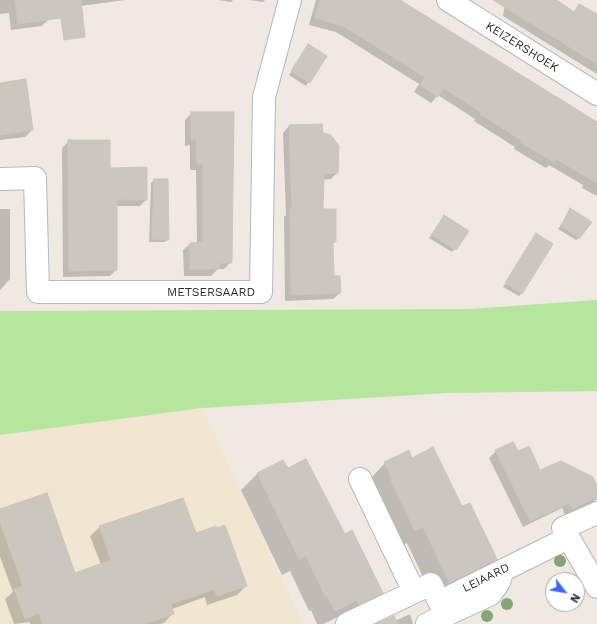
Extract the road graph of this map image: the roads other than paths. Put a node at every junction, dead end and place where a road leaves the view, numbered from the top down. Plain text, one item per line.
1 (290, 0) edge
2 (448, 0) edge
3 (597, 94) edge
4 (0, 179) edge
5 (360, 479) dead end
6 (597, 513) edge
7 (568, 538) junction
8 (503, 570) junction
9 (597, 587) edge
10 (414, 592) junction
11 (348, 624) edge
12 (427, 624) edge

1 - 4 street, METSERSAARD
2 - 3 street, KEIZERSHOEK
5 - 10 street
6 - 7 street
7 - 8 street, LEIAARD
7 - 9 street
8 - 10 street, LEIAARD
8 - 12 street
10 - 11 street, LEIAARD

